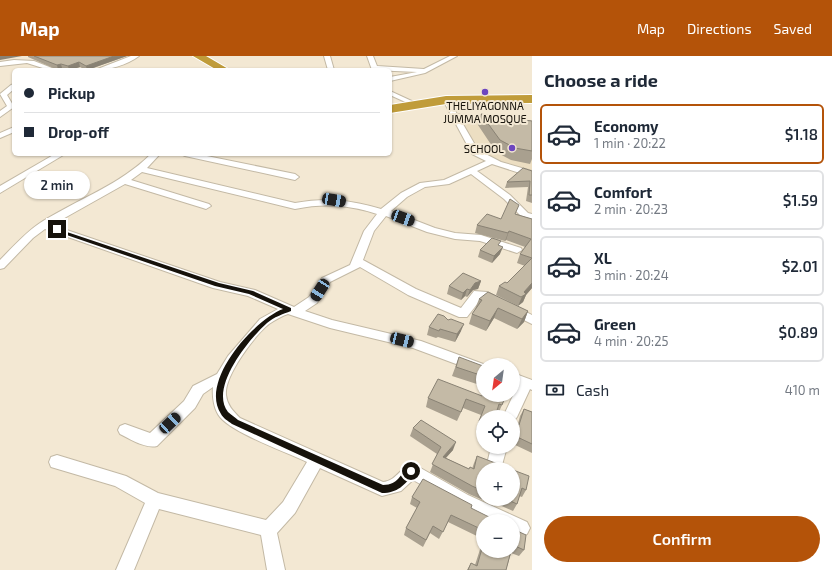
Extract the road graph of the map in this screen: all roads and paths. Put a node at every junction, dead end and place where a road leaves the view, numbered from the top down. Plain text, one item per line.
1 (136, 56) edge
2 (198, 56) edge
3 (327, 56) edge
4 (370, 56) edge
5 (454, 56) edge
6 (12, 61) junction
7 (30, 61) junction
8 (0, 64) edge
9 (21, 68) edge
10 (49, 68) edge
11 (105, 68) edge
12 (220, 68) edge
13 (330, 68) edge
14 (376, 68) edge
15 (0, 69) edge
16 (392, 69) edge
17 (430, 70) junction
18 (392, 79) edge
19 (12, 87) edge
20 (392, 94) edge
21 (1, 95) edge
22 (532, 99) edge
23 (446, 100) junction
24 (414, 104) junction
25 (392, 109) edge
26 (0, 115) edge
27 (456, 116) junction
28 (501, 122) edge
29 (9, 132) edge
30 (0, 136) edge
31 (58, 156) edge
32 (154, 156) edge
33 (195, 156) edge
34 (492, 161) junction
35 (142, 169) junction
36 (472, 171) junction
37 (532, 174) edge
38 (295, 177) dead end
39 (124, 181) junction
40 (0, 190) edge
41 (206, 206) dead end
42 (383, 212) junction
43 (532, 217) edge
44 (44, 225) junction
45 (517, 250) dead end
46 (358, 262) junction
47 (0, 266) edge
48 (292, 310) junction
49 (532, 320) edge
50 (476, 366) edge
51 (222, 378) junction
52 (524, 382) edge
53 (513, 410) edge
54 (125, 430) dead end
55 (317, 459) junction
56 (57, 462) dead end
57 (154, 500) junction
58 (491, 514) edge
59 (268, 529) junction
60 (125, 570) edge
61 (276, 570) edge

1 - 11 street
2 - 12 highway
3 - 13 street
4 - 14 street
5 - 17 street
6 - 7 street
6 - 8 street
6 - 15 street
7 - 9 street
7 - 10 street
16 - 17 street
17 - 18 street
19 - 21 street
20 - 24 street
21 - 26 street
22 - 23 highway
23 - 24 highway
23 - 27 street
24 - 25 highway
27 - 28 street
27 - 34 street
29 - 30 street
31 - 40 street
32 - 35 street
33 - 38 street
34 - 36 street
34 - 37 street
35 - 39 street
35 - 42 street
36 - 42 street
36 - 43 street
39 - 41 street
39 - 44 street
42 - 45 street
42 - 46 street
44 - 47 street
44 - 48 street
46 - 48 street
46 - 49 street
48 - 50 street
48 - 51 street
51 - 54 street
51 - 55 street
52 - 53 street
55 - 58 street
55 - 59 street
56 - 57 street
57 - 59 street
57 - 60 street
59 - 61 street

